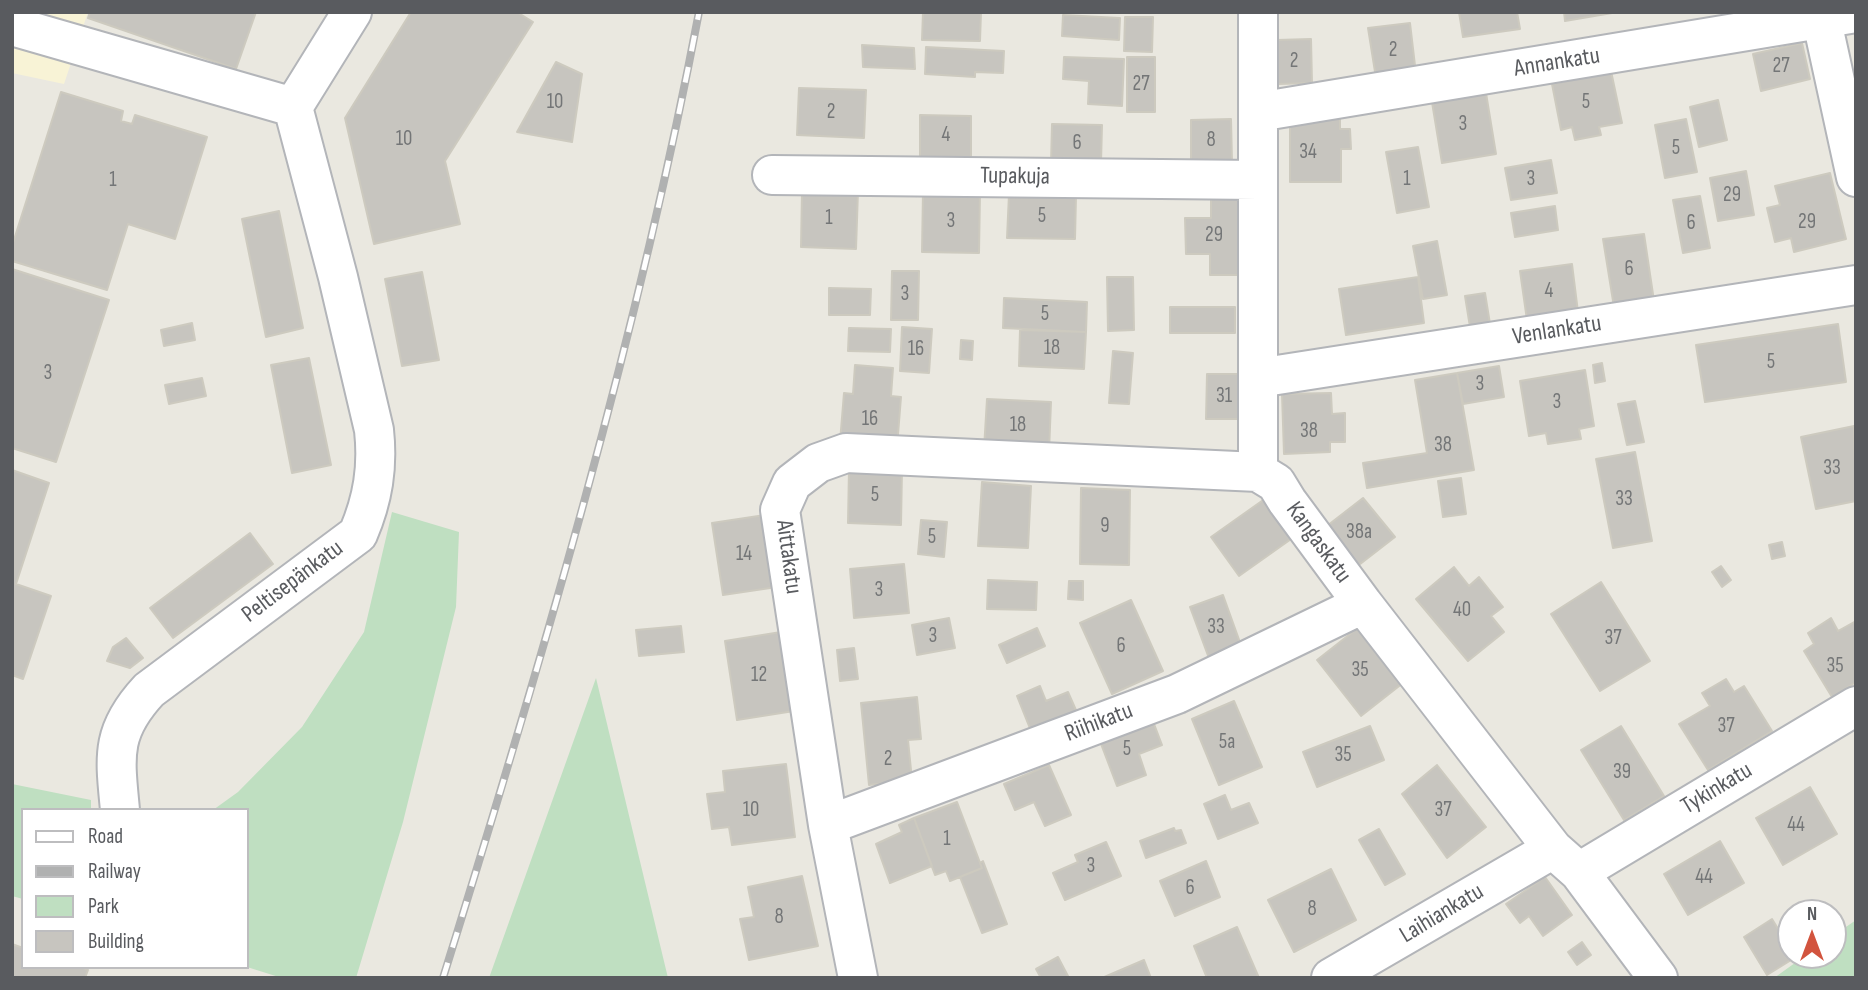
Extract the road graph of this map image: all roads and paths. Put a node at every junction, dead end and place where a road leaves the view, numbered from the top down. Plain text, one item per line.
1 (352, 12) edge
2 (1258, 12) edge
3 (1832, 15) edge
4 (12, 26) edge
5 (293, 107) junction
6 (1258, 112) junction
7 (772, 175) dead end
8 (1856, 177) edge
9 (1258, 180) junction
10 (1856, 285) edge
11 (1258, 378) junction
12 (1258, 472) junction
13 (1363, 604) junction
14 (1856, 706) edge
15 (120, 808) edge
16 (828, 825) junction
17 (1566, 861) junction
18 (858, 978) edge
19 (1331, 978) edge
20 (1658, 978) edge

1 - 5 street
2 - 6 street
3 - 6 street, Annankatu
3 - 8 street
4 - 5 street
5 - 15 street, Peltisepänkatu
6 - 9 street
7 - 9 street, Tupakuja
9 - 11 street
10 - 11 street, Venlankatu
11 - 12 street
12 - 13 street, Kangaskatu
12 - 16 street, Aittakatu
13 - 16 street, Riihikatu
13 - 17 street, Kangaskatu
14 - 17 street, Tykinkatu
16 - 18 street, Aittakatu
17 - 19 street, Laihiankatu
17 - 20 street, Kangaskatu

